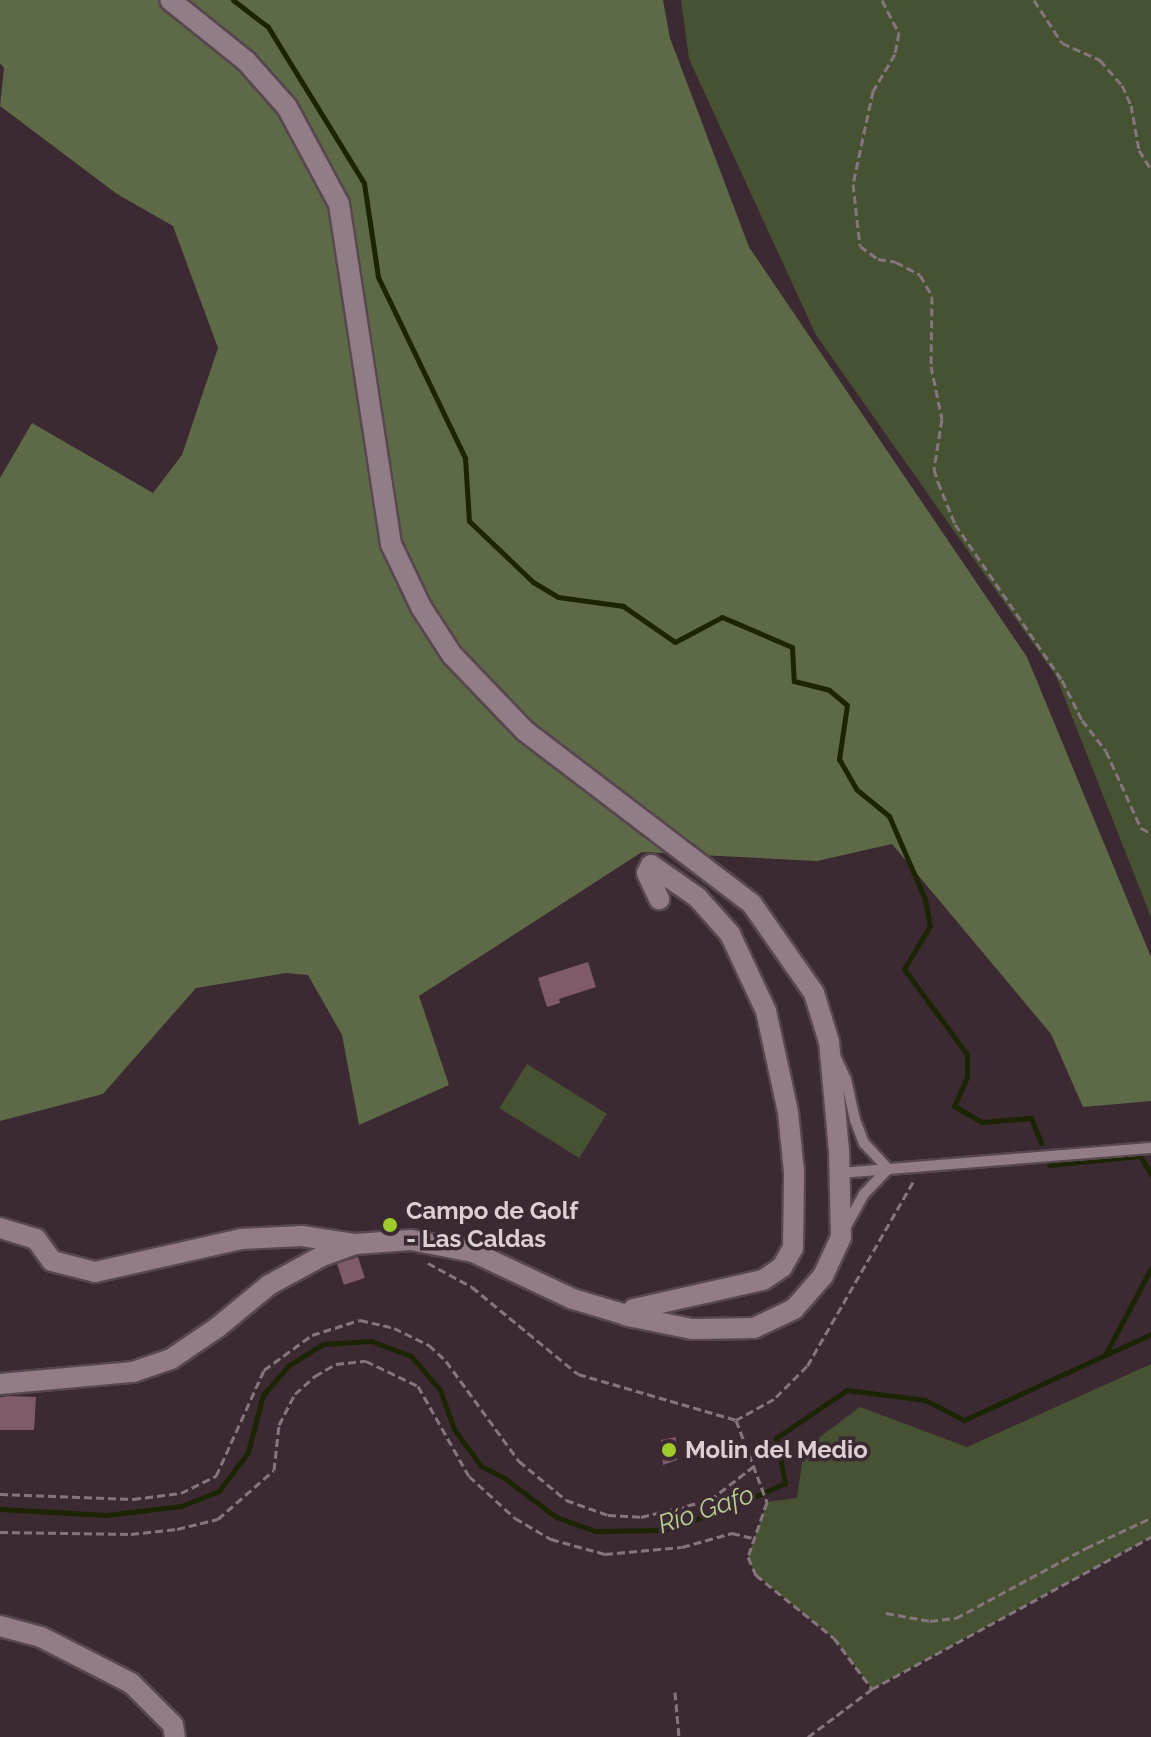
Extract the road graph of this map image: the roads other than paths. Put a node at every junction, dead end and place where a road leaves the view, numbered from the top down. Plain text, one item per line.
1 (170, 0) edge
2 (659, 899) dead end
3 (829, 1042) junction
4 (1151, 1148) edge
5 (888, 1169) junction
6 (839, 1173) junction
7 (0, 1228) edge
8 (841, 1237) junction
9 (355, 1244) junction
10 (627, 1316) junction
11 (0, 1384) edge
12 (0, 1626) edge
13 (175, 1737) edge

1 - 3 street
2 - 10 street
3 - 5 lane
3 - 6 street
4 - 5 lane
5 - 6 lane
5 - 8 lane
6 - 8 street
7 - 9 street
8 - 10 street
9 - 10 street
9 - 11 street
12 - 13 street

